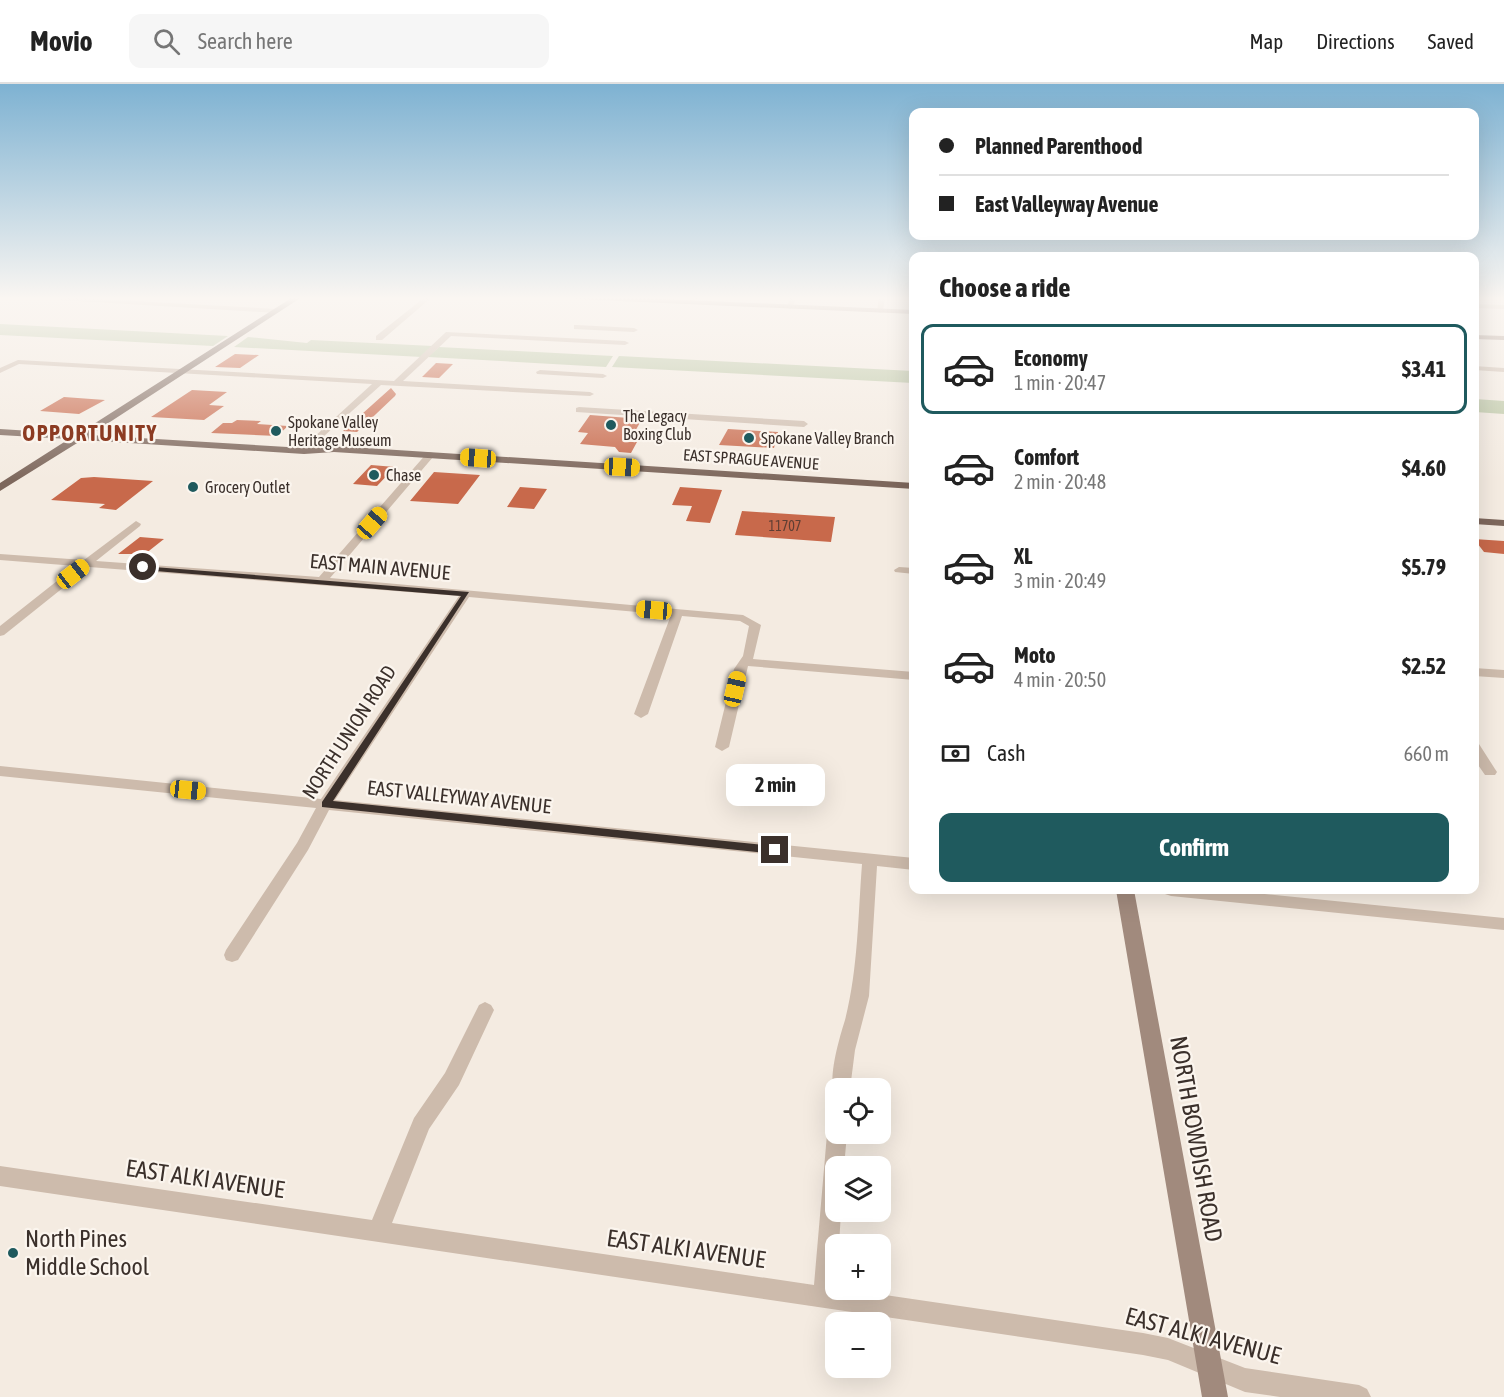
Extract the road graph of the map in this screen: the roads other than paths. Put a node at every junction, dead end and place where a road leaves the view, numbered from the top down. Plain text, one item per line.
1 (205, 358) edge
2 (423, 358) edge
3 (1479, 368) edge
4 (1504, 370) edge
5 (0, 371) edge
6 (184, 372) junction
7 (540, 372) dead end
8 (603, 376) dead end
9 (379, 382) junction
10 (396, 383) junction
11 (590, 394) dead end
12 (579, 410) dead end
13 (0, 424) edge
14 (804, 424) dead end
15 (102, 430) junction
16 (0, 432) edge
17 (90, 434) junction
18 (78, 437) junction
19 (313, 443) junction
20 (334, 449) junction
21 (304, 451) junction
22 (430, 455) junction
23 (909, 486) edge
24 (0, 488) edge
25 (0, 498) edge
26 (1479, 521) edge
27 (1504, 523) edge
28 (136, 524) dead end
29 (0, 557) edge
30 (88, 563) junction
31 (899, 570) dead end
32 (909, 571) edge
33 (322, 581) junction
34 (466, 594) junction
35 (678, 612) junction
36 (0, 632) edge
37 (746, 662) junction
38 (1479, 672) edge
39 (1504, 674) edge
40 (909, 676) edge
41 (642, 714) dead end
42 (722, 747) dead end
43 (1479, 755) edge
44 (0, 771) edge
45 (1490, 772) dead end
46 (325, 804) junction
47 (870, 859) junction
48 (909, 863) edge
49 (1126, 894) edge
50 (1211, 894) edge
51 (1504, 924) edge
52 (232, 955) dead end
53 (484, 1010) dead end
54 (842, 1078) edge
55 (836, 1144) edge
56 (0, 1176) edge
57 (378, 1231) junction
58 (824, 1296) junction
59 (1209, 1368) junction
60 (1215, 1397) edge
61 (1359, 1397) edge

1 - 6 main road
2 - 10 street
3 - 4 street
5 - 6 street
6 - 9 street
6 - 15 main road
6 - 17 main road
7 - 8 street
9 - 10 street
9 - 19 street
10 - 11 street
12 - 14 street
13 - 17 main road, EAST SPRAGUE AVENUE
15 - 17 main road, EAST SPRAGUE AVENUE
15 - 19 main road, EAST SPRAGUE AVENUE
16 - 18 main road, EAST SPRAGUE AVENUE
17 - 18 main road, EAST SPRAGUE AVENUE
17 - 21 main road, EAST SPRAGUE AVENUE
17 - 25 main road
18 - 24 main road
19 - 20 main road, EAST SPRAGUE AVENUE
19 - 21 street
20 - 21 main road, EAST SPRAGUE AVENUE
20 - 22 main road, EAST SPRAGUE AVENUE
22 - 23 main road, EAST SPRAGUE AVENUE
22 - 33 street
26 - 27 main road
28 - 30 street
29 - 30 street, EAST MAIN AVENUE
30 - 33 street, EAST MAIN AVENUE
30 - 36 street
31 - 32 street
33 - 34 street, EAST MAIN AVENUE
34 - 35 street, EAST MAIN AVENUE
34 - 46 street, NORTH UNION ROAD
35 - 37 street, EAST MAIN AVENUE
35 - 41 street
37 - 40 street
37 - 42 street
38 - 39 street
43 - 45 street
44 - 46 street, EAST VALLEYWAY AVENUE
46 - 47 street, EAST VALLEYWAY AVENUE
46 - 52 street, NORTH UNION ROAD
47 - 48 street, EAST VALLEYWAY AVENUE
47 - 54 street
49 - 59 street, NORTH BOWDISH ROAD
50 - 51 street
53 - 57 street
55 - 58 street
56 - 57 street, EAST ALKI AVENUE
57 - 58 street, EAST ALKI AVENUE
58 - 59 street, EAST ALKI AVENUE
59 - 60 street, NORTH BOWDISH ROAD
59 - 61 street, EAST ALKI AVENUE

